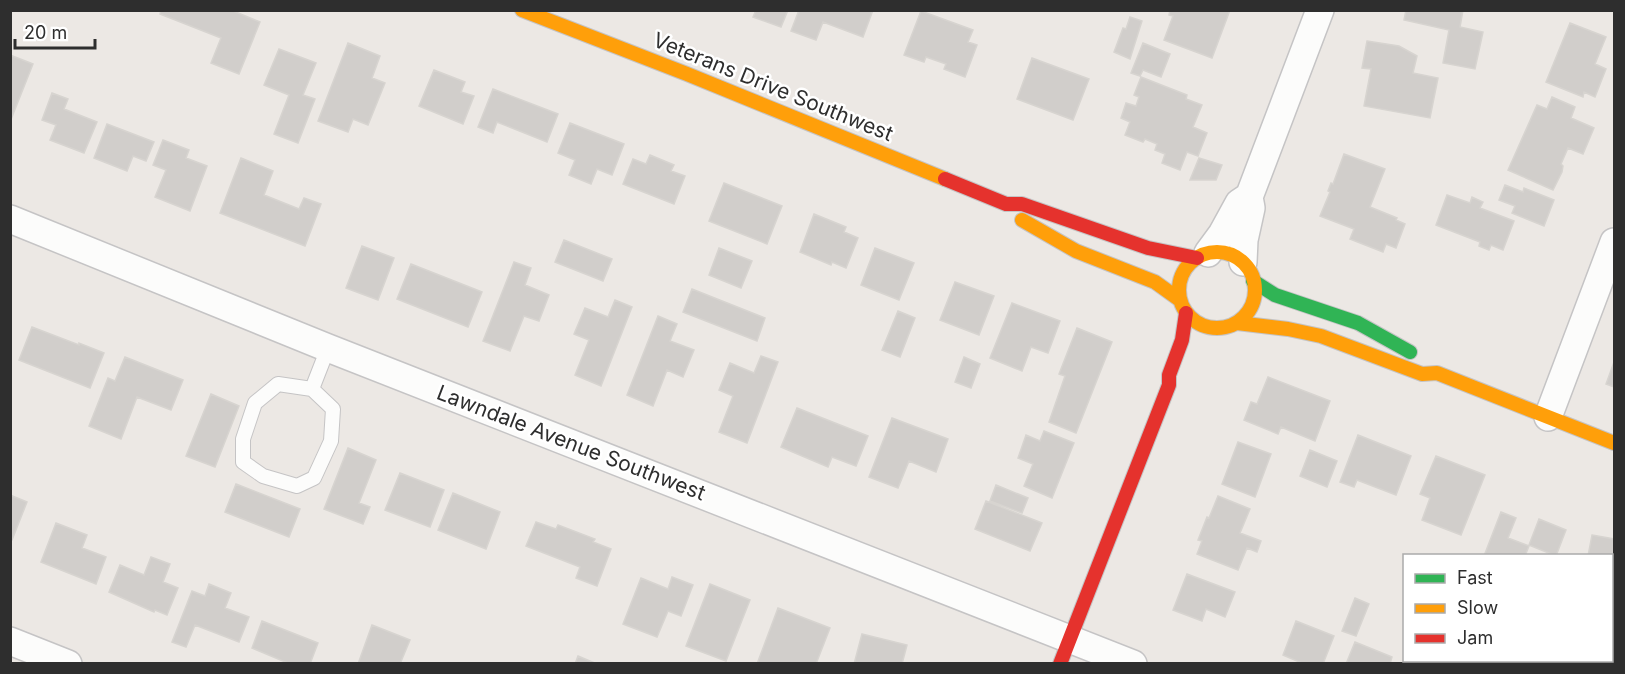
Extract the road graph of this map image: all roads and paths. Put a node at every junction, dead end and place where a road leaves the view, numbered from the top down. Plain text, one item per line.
1 (522, 10) edge
2 (1320, 10) edge
3 (1249, 197) junction
4 (1006, 204) junction
5 (10, 219) edge
6 (1614, 242) edge
7 (1202, 256) junction
8 (1248, 271) junction
9 (1183, 306) junction
10 (1232, 326) junction
11 (1212, 341) dead end
12 (328, 348) junction
13 (1188, 367) dead end
14 (1437, 373) junction
15 (1169, 385) junction
16 (312, 389) junction
17 (1548, 417) junction
18 (1614, 443) edge
19 (10, 641) edge
20 (1065, 651) edge
21 (68, 663) edge
22 (1133, 663) edge

1 - 4 street, Veterans Drive Southwest
2 - 3 street
3 - 7 street
3 - 8 street
4 - 7 street, Veterans Drive Southwest
4 - 9 street, Veterans Drive Southwest
5 - 12 street, Lawndale Avenue Southwest
6 - 17 street
7 - 8 street
7 - 9 street
8 - 10 street
8 - 14 street
9 - 10 street
9 - 15 street
10 - 11 street
10 - 14 street
12 - 16 lane
12 - 20 street, Lawndale Avenue Southwest
13 - 15 street
14 - 17 street
15 - 20 street
16 - 16 lane
17 - 18 street
19 - 21 street
20 - 22 street, Lawndale Avenue Southwest

